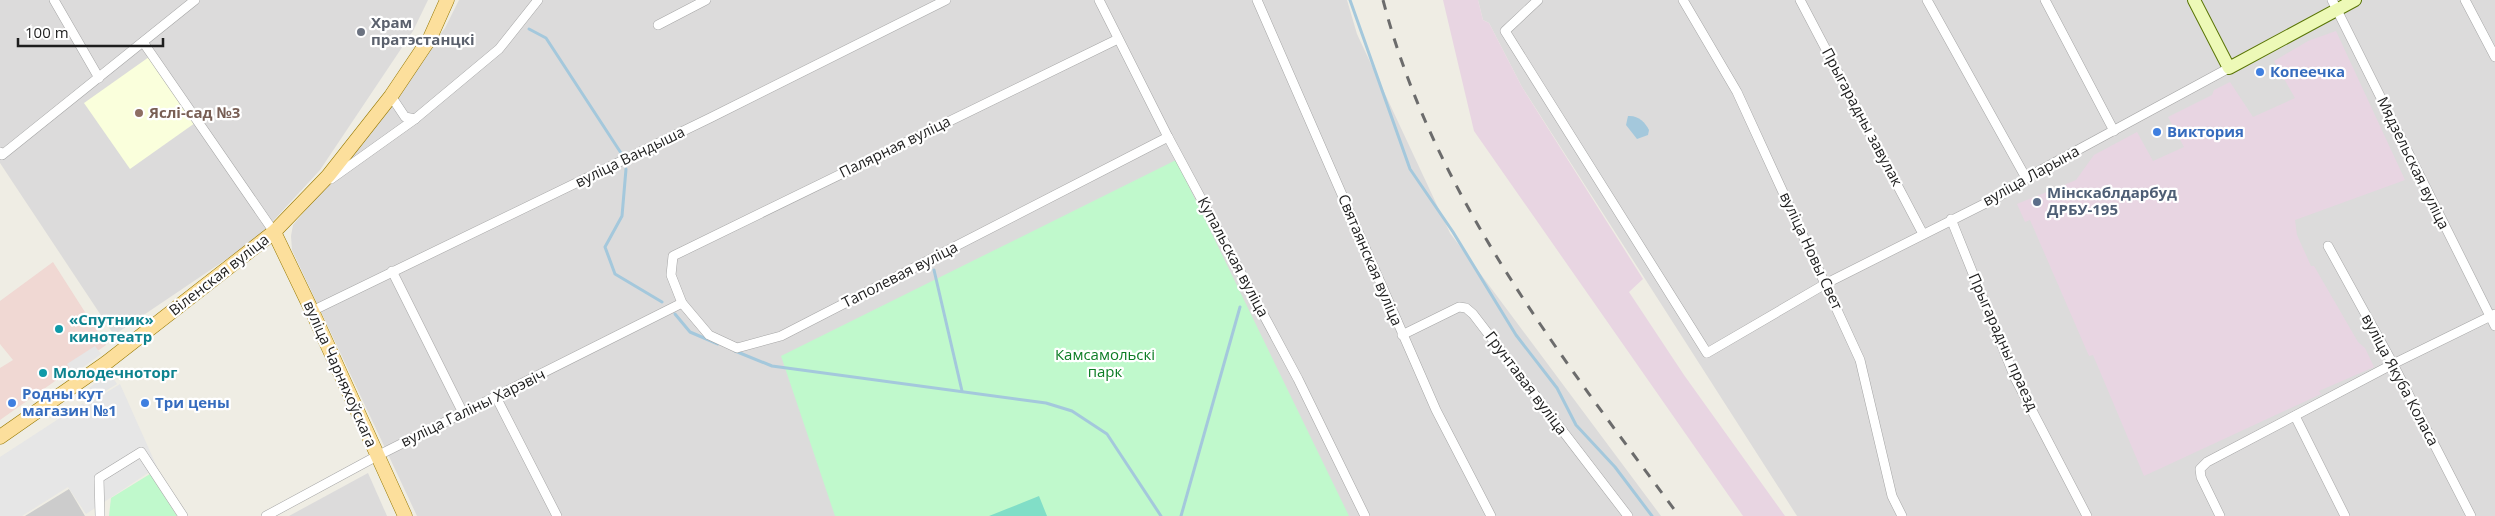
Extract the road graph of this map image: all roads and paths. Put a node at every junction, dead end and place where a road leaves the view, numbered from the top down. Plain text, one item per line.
1 (54, 0) edge
2 (195, 0) edge
3 (447, 0) edge
4 (538, 0) edge
5 (706, 0) edge
6 (946, 0) edge
7 (1099, 0) edge
8 (1257, 0) edge
9 (1538, 0) edge
10 (1683, 0) edge
11 (1800, 0) edge
12 (1927, 0) edge
13 (2045, 0) edge
14 (2194, 0) edge
15 (2355, 0) edge
16 (2465, 0) edge
17 (2334, 5) edge
18 (658, 25) dead end
19 (1118, 39) junction
20 (143, 42) junction
21 (2495, 57) edge
22 (2229, 68) junction
23 (100, 78) junction
24 (391, 96) junction
25 (415, 119) junction
26 (2114, 131) junction
27 (1168, 137) junction
28 (1, 153) edge
29 (2026, 178) junction
30 (310, 194) junction
31 (1951, 219) junction
32 (274, 232) junction
33 (1923, 234) junction
34 (2328, 246) dead end
35 (673, 256) joint
36 (392, 271) junction
37 (1827, 283) junction
38 (682, 302) junction
39 (312, 311) junction
40 (2492, 315) edge
41 (2495, 326) edge
42 (1402, 335) junction
43 (2393, 364) junction
44 (496, 397) junction
45 (463, 413) junction
46 (2295, 416) junction
47 (0, 437) edge
48 (377, 456) junction
49 (100, 516) edge
50 (183, 516) edge
51 (266, 516) edge
52 (404, 516) edge
53 (557, 516) edge
54 (1364, 516) edge
55 (1491, 516) edge
56 (1628, 516) edge
57 (1902, 516) edge
58 (2087, 516) edge
59 (2220, 516) edge
60 (2345, 516) edge
61 (2471, 516) edge

1 - 23 street
2 - 20 street
3 - 24 main road, Віленская вуліца
4 - 25 street, Віленская вуліца
5 - 18 street
6 - 36 street, вуліца Вандыша
7 - 19 street, Купальская вуліца
8 - 42 street, Святаянская вуліца
9 - 37 street, вуліца Ларына
10 - 37 street, вуліца Новы Свет
11 - 33 street, Прыгарадны завулак
12 - 29 street
13 - 26 street
14 - 22 street
15 - 17 street, вуліца Ларына
16 - 21 street
17 - 22 street, вуліца Ларына
17 - 40 street, Мядзельская вуліца
19 - 27 street, Купальская вуліца
19 - 35 street, Палярная вуліца
20 - 23 street
20 - 32 street
22 - 26 street, вуліца Ларына
23 - 28 street
24 - 25 street
24 - 30 main road, Віленская вуліца
25 - 30 street, Віленская вуліца
26 - 29 street, вуліца Ларына
27 - 38 street, Таполевая вуліца
27 - 54 street, Купальская вуліца
29 - 31 street, вуліца Ларына
30 - 32 main road, Віленская вуліца
31 - 33 street, вуліца Ларына
31 - 58 street, Прыгарадны праезд
32 - 39 main road, вуліца Чарняхоўскага
32 - 47 main road, Віленская вуліца
33 - 37 street, вуліца Ларына
34 - 43 street, вуліца Якуба Коласа
35 - 38 street, Таполевая вуліца
36 - 39 street, вуліца Вандыша
36 - 45 street
37 - 57 street, вуліца Новы Свет
38 - 44 street, вуліца Галіны Харэвіч
39 - 48 main road, вуліца Чарняхоўскага
40 - 41 street, Мядзельская вуліца
40 - 43 street
42 - 55 street, Святаянская вуліца
42 - 56 street, Грунтавая вуліца
43 - 46 street
43 - 61 street, вуліца Якуба Коласа
44 - 45 street, вуліца Галіны Харэвіч
44 - 53 street
45 - 48 street, вуліца Галіны Харэвіч
46 - 59 street
46 - 60 street
48 - 51 street, вуліца Галіны Харэвіч
48 - 52 main road, вуліца Чарняхоўскага
49 - 50 street

